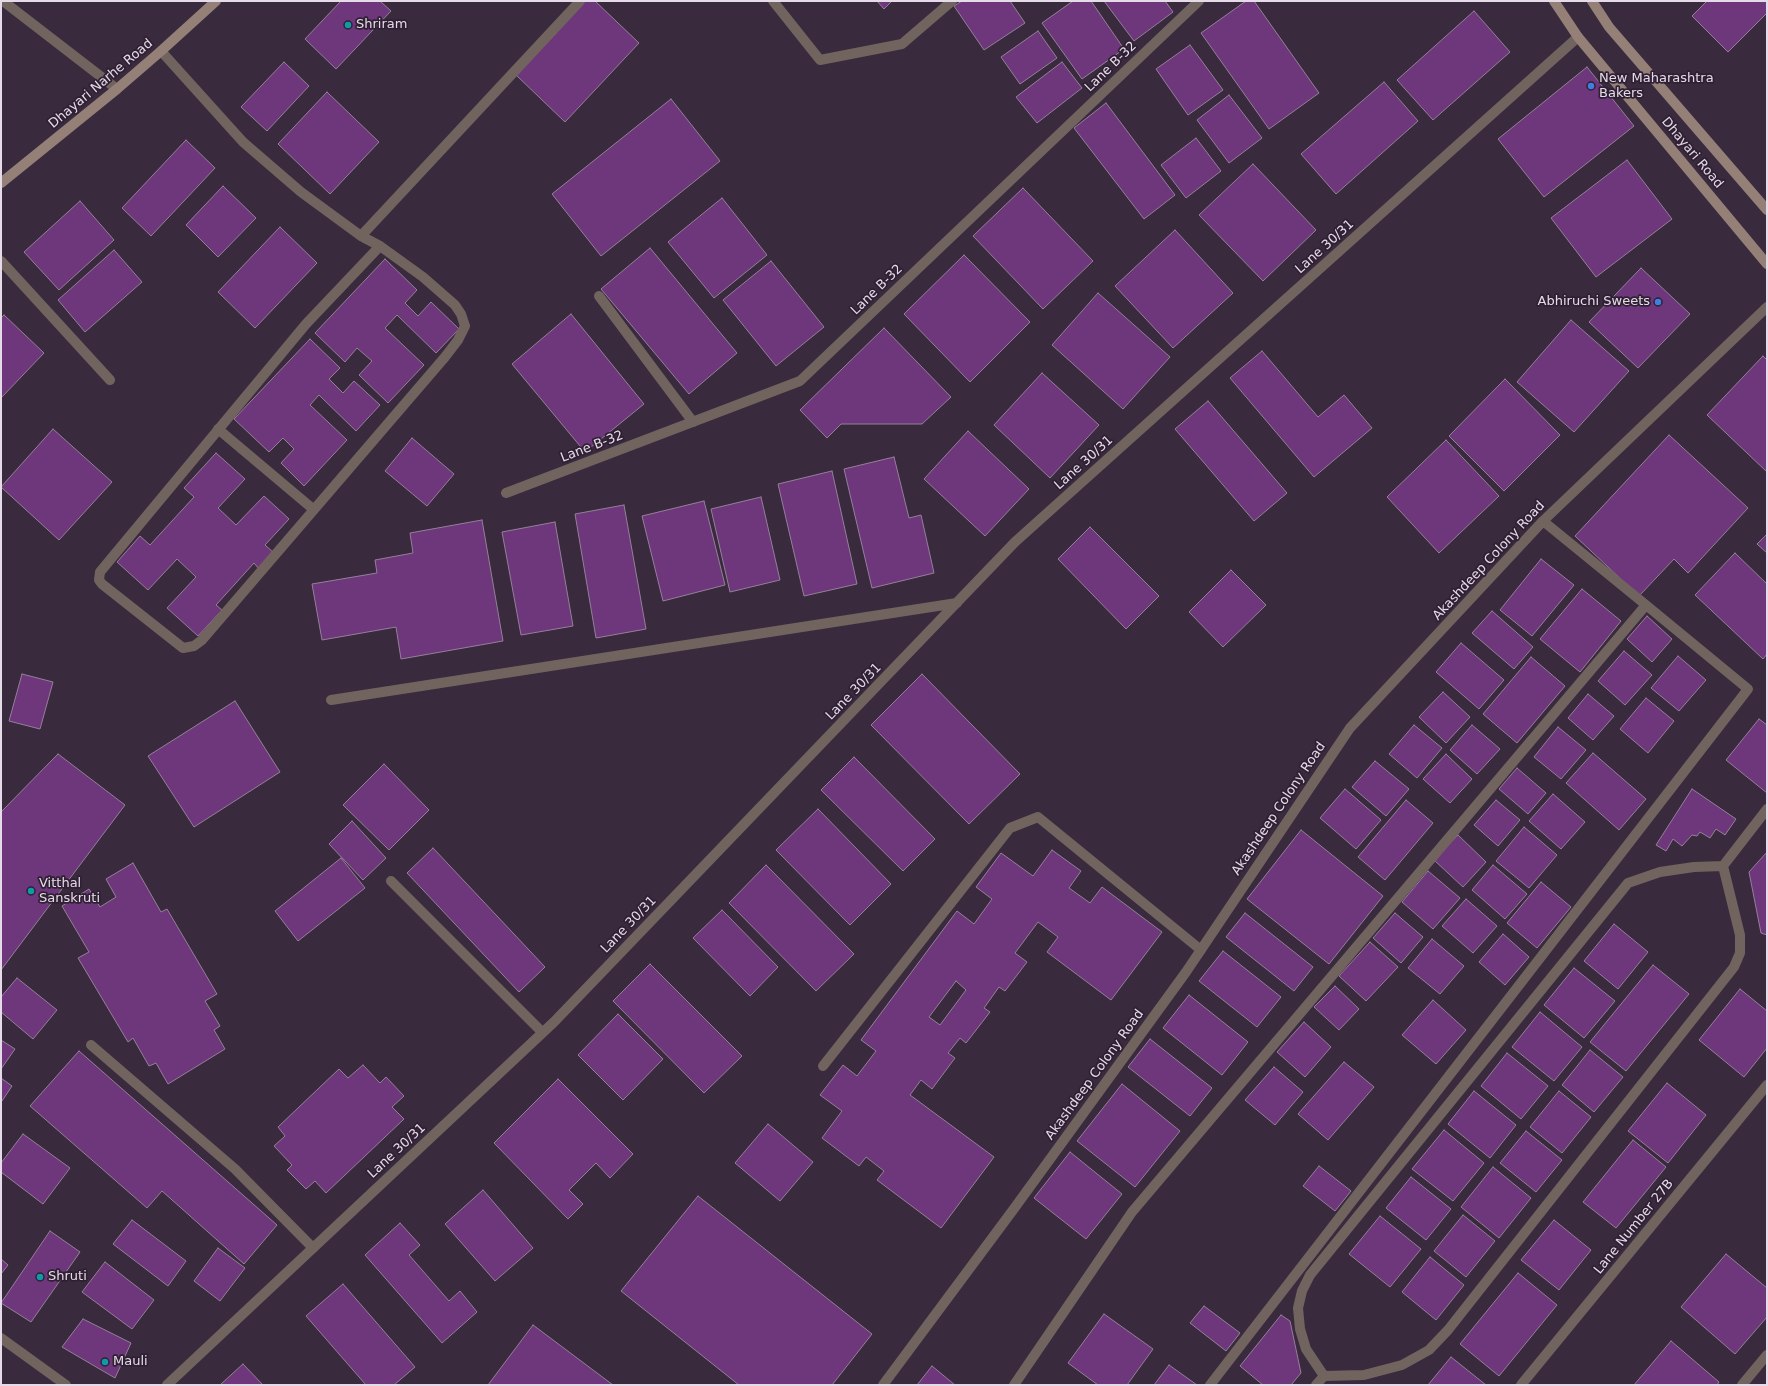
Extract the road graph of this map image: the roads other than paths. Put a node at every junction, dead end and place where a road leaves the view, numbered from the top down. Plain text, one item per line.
1 (2, 1) edge
2 (216, 1) edge
3 (580, 1) edge
4 (773, 1) edge
5 (952, 1) edge
6 (1199, 1) edge
7 (1554, 1) edge
8 (1592, 1) edge
9 (1578, 37) junction
10 (162, 51) junction
11 (117, 89) junction
12 (1, 183) edge
13 (1767, 210) edge
14 (361, 236) junction
15 (380, 246) junction
16 (1, 261) edge
17 (1767, 264) edge
18 (599, 296) dead end
19 (1767, 307) edge
20 (110, 380) dead end
21 (693, 422) junction
22 (218, 429) junction
23 (506, 493) dead end
24 (313, 510) junction
25 (1543, 521) junction
26 (957, 603) junction
27 (1646, 606) junction
28 (331, 700) dead end
29 (1767, 809) edge
30 (1723, 866) junction
31 (391, 881) dead end
32 (1201, 950) junction
33 (542, 1032) junction
34 (91, 1045) dead end
35 (823, 1066) dead end
36 (1767, 1085) edge
37 (312, 1248) junction
38 (1, 1338) edge
39 (1767, 1355) edge
40 (1324, 1376) junction
41 (66, 1385) edge
42 (167, 1385) edge
43 (883, 1385) edge
44 (1014, 1385) edge
45 (1210, 1385) edge
46 (1316, 1385) edge
47 (1520, 1385) edge
48 (1742, 1385) edge

1 - 11 street
2 - 10 main road, Dhayari Narhe Road
3 - 14 street
4 - 5 street
6 - 21 street, Lane B-32
7 - 9 main road, Dhayari Road
8 - 13 main road, Dhayari Road
9 - 17 main road, Dhayari Road
9 - 26 street, Lane 30/31
10 - 11 main road, Dhayari Narhe Road
10 - 14 street
11 - 12 main road, Dhayari Narhe Road
14 - 15 street
15 - 22 street
15 - 24 street
16 - 20 street
18 - 21 street
19 - 25 street, Akashdeep Colony Road
21 - 23 street, Lane B-32
22 - 24 street
22 - 24 street
25 - 27 street
25 - 32 street, Akashdeep Colony Road
26 - 28 street
26 - 33 street, Lane 30/31
27 - 44 street
27 - 45 street
29 - 30 street
30 - 40 street
30 - 40 street
31 - 33 street
32 - 35 street
32 - 43 street, Akashdeep Colony Road
33 - 37 street, Lane 30/31
34 - 37 street
36 - 47 street, Lane Number 27B
37 - 42 street, Lane 30/31
38 - 41 street
39 - 48 street
40 - 46 street

